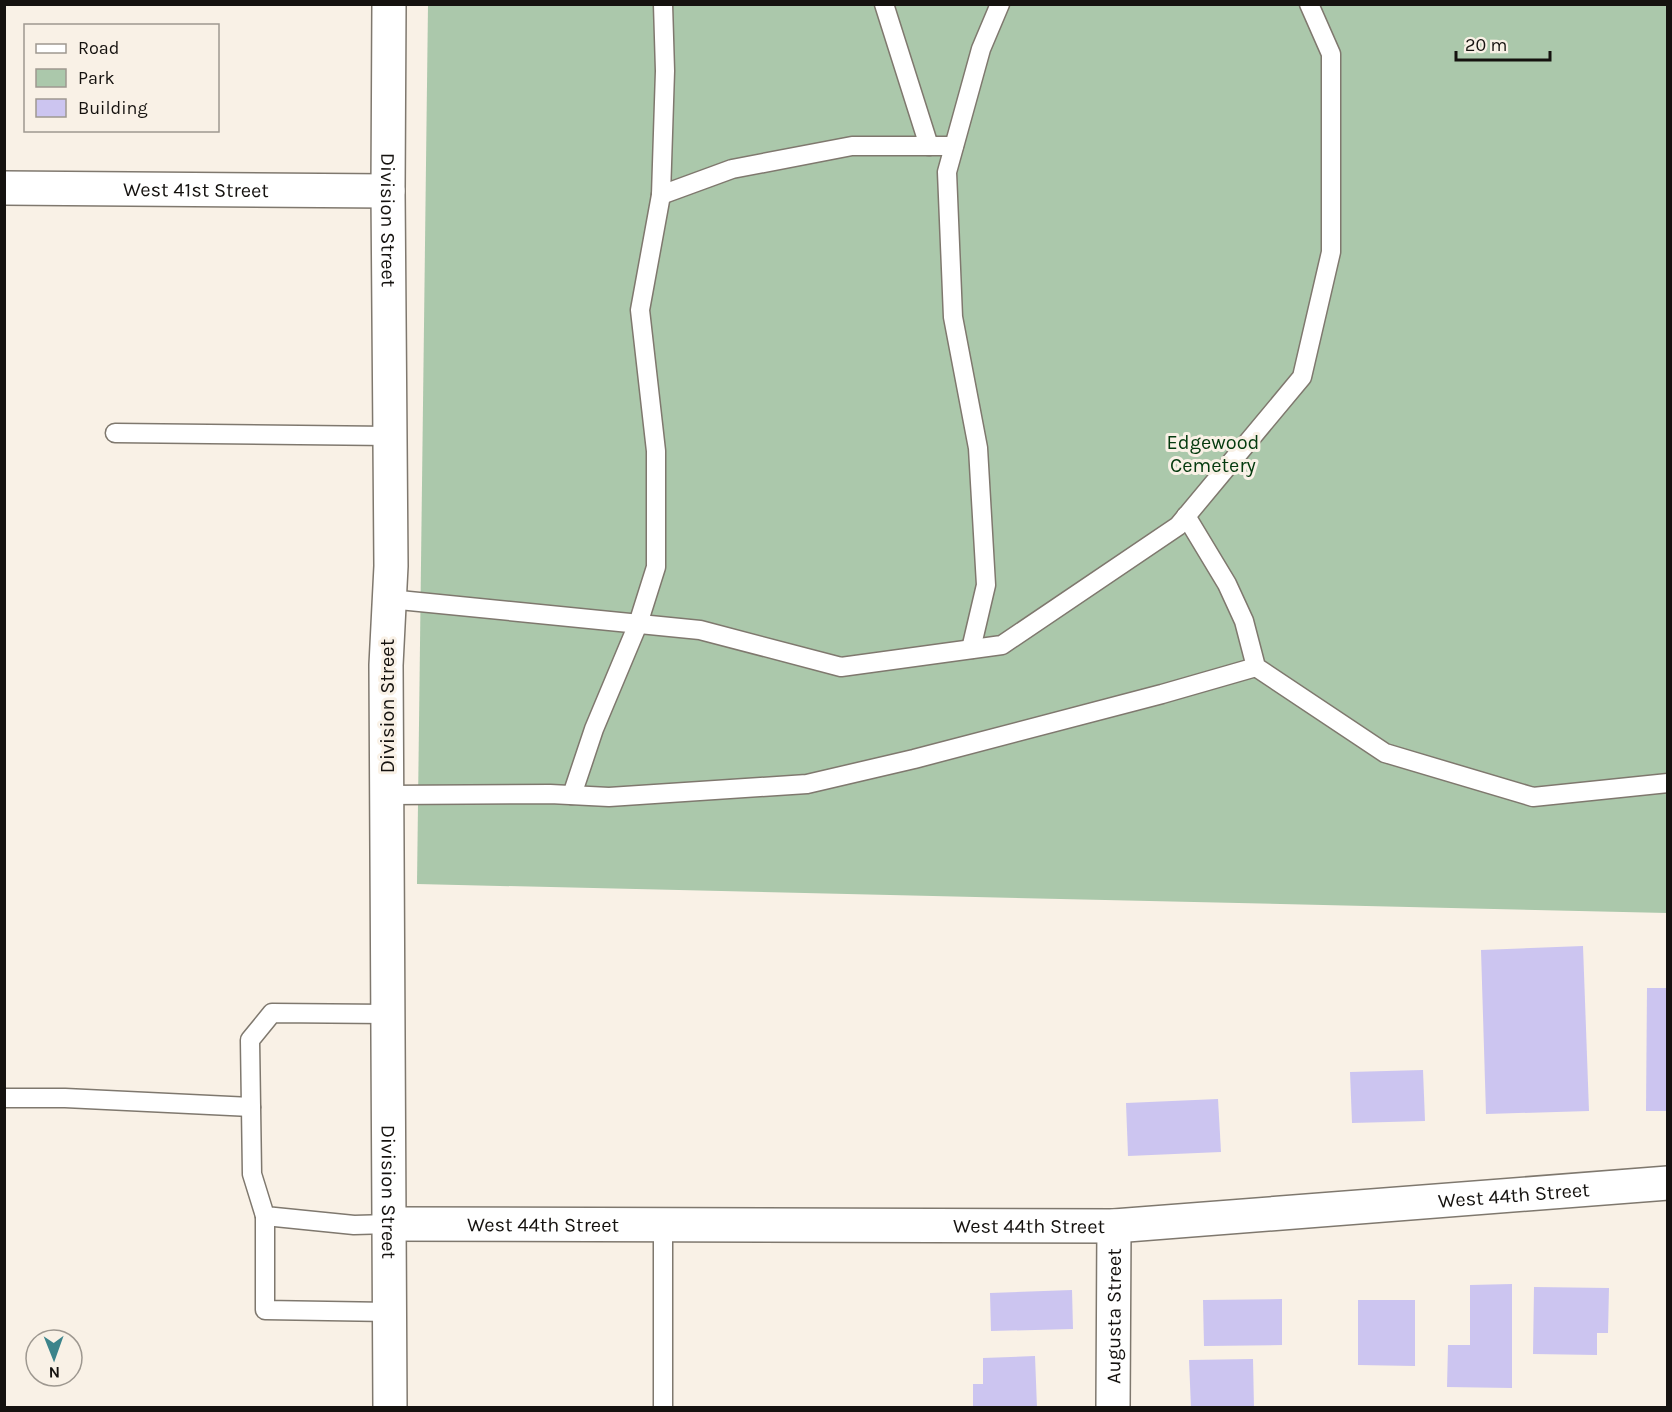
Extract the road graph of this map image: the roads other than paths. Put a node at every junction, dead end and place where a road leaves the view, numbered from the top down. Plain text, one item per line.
1 (389, 4) edge
2 (663, 4) edge
3 (884, 4) edge
4 (1000, 4) edge
5 (1309, 4) edge
6 (929, 146) junction
7 (954, 146) junction
8 (4, 188) edge
9 (388, 191) junction
10 (661, 195) junction
11 (115, 433) dead end
12 (390, 436) junction
13 (1186, 516) junction
14 (389, 599) junction
15 (638, 624) junction
16 (971, 649) junction
17 (1256, 667) junction
18 (1668, 783) edge
19 (387, 795) junction
20 (572, 795) junction
21 (388, 1014) junction
22 (4, 1098) edge
23 (251, 1107) junction
24 (1668, 1183) edge
25 (265, 1216) junction
26 (390, 1224) junction
27 (663, 1225) junction
28 (1114, 1226) junction
29 (390, 1312) junction
30 (390, 1407) edge
31 (663, 1407) edge
32 (1113, 1407) edge

1 - 9 street, Division Street
2 - 10 lane
3 - 6 lane
4 - 7 lane
5 - 13 lane
6 - 7 lane
6 - 10 lane
7 - 16 lane
8 - 9 street, West 41st Street
9 - 12 street, Division Street
10 - 15 lane
11 - 12 lane
12 - 14 street, Division Street
13 - 16 lane
13 - 17 lane
14 - 15 lane
14 - 19 street, Division Street
15 - 16 lane
15 - 20 lane
17 - 18 lane
17 - 20 lane
19 - 20 lane
19 - 21 street, Division Street
21 - 23 lane
21 - 26 street, Division Street
22 - 23 lane
23 - 25 lane
24 - 28 street, West 44th Street
25 - 26 lane
25 - 29 lane
26 - 27 street, West 44th Street
26 - 29 street, Division Street
27 - 28 street, West 44th Street
27 - 31 lane
28 - 32 street, Augusta Street
29 - 30 street, Division Street

